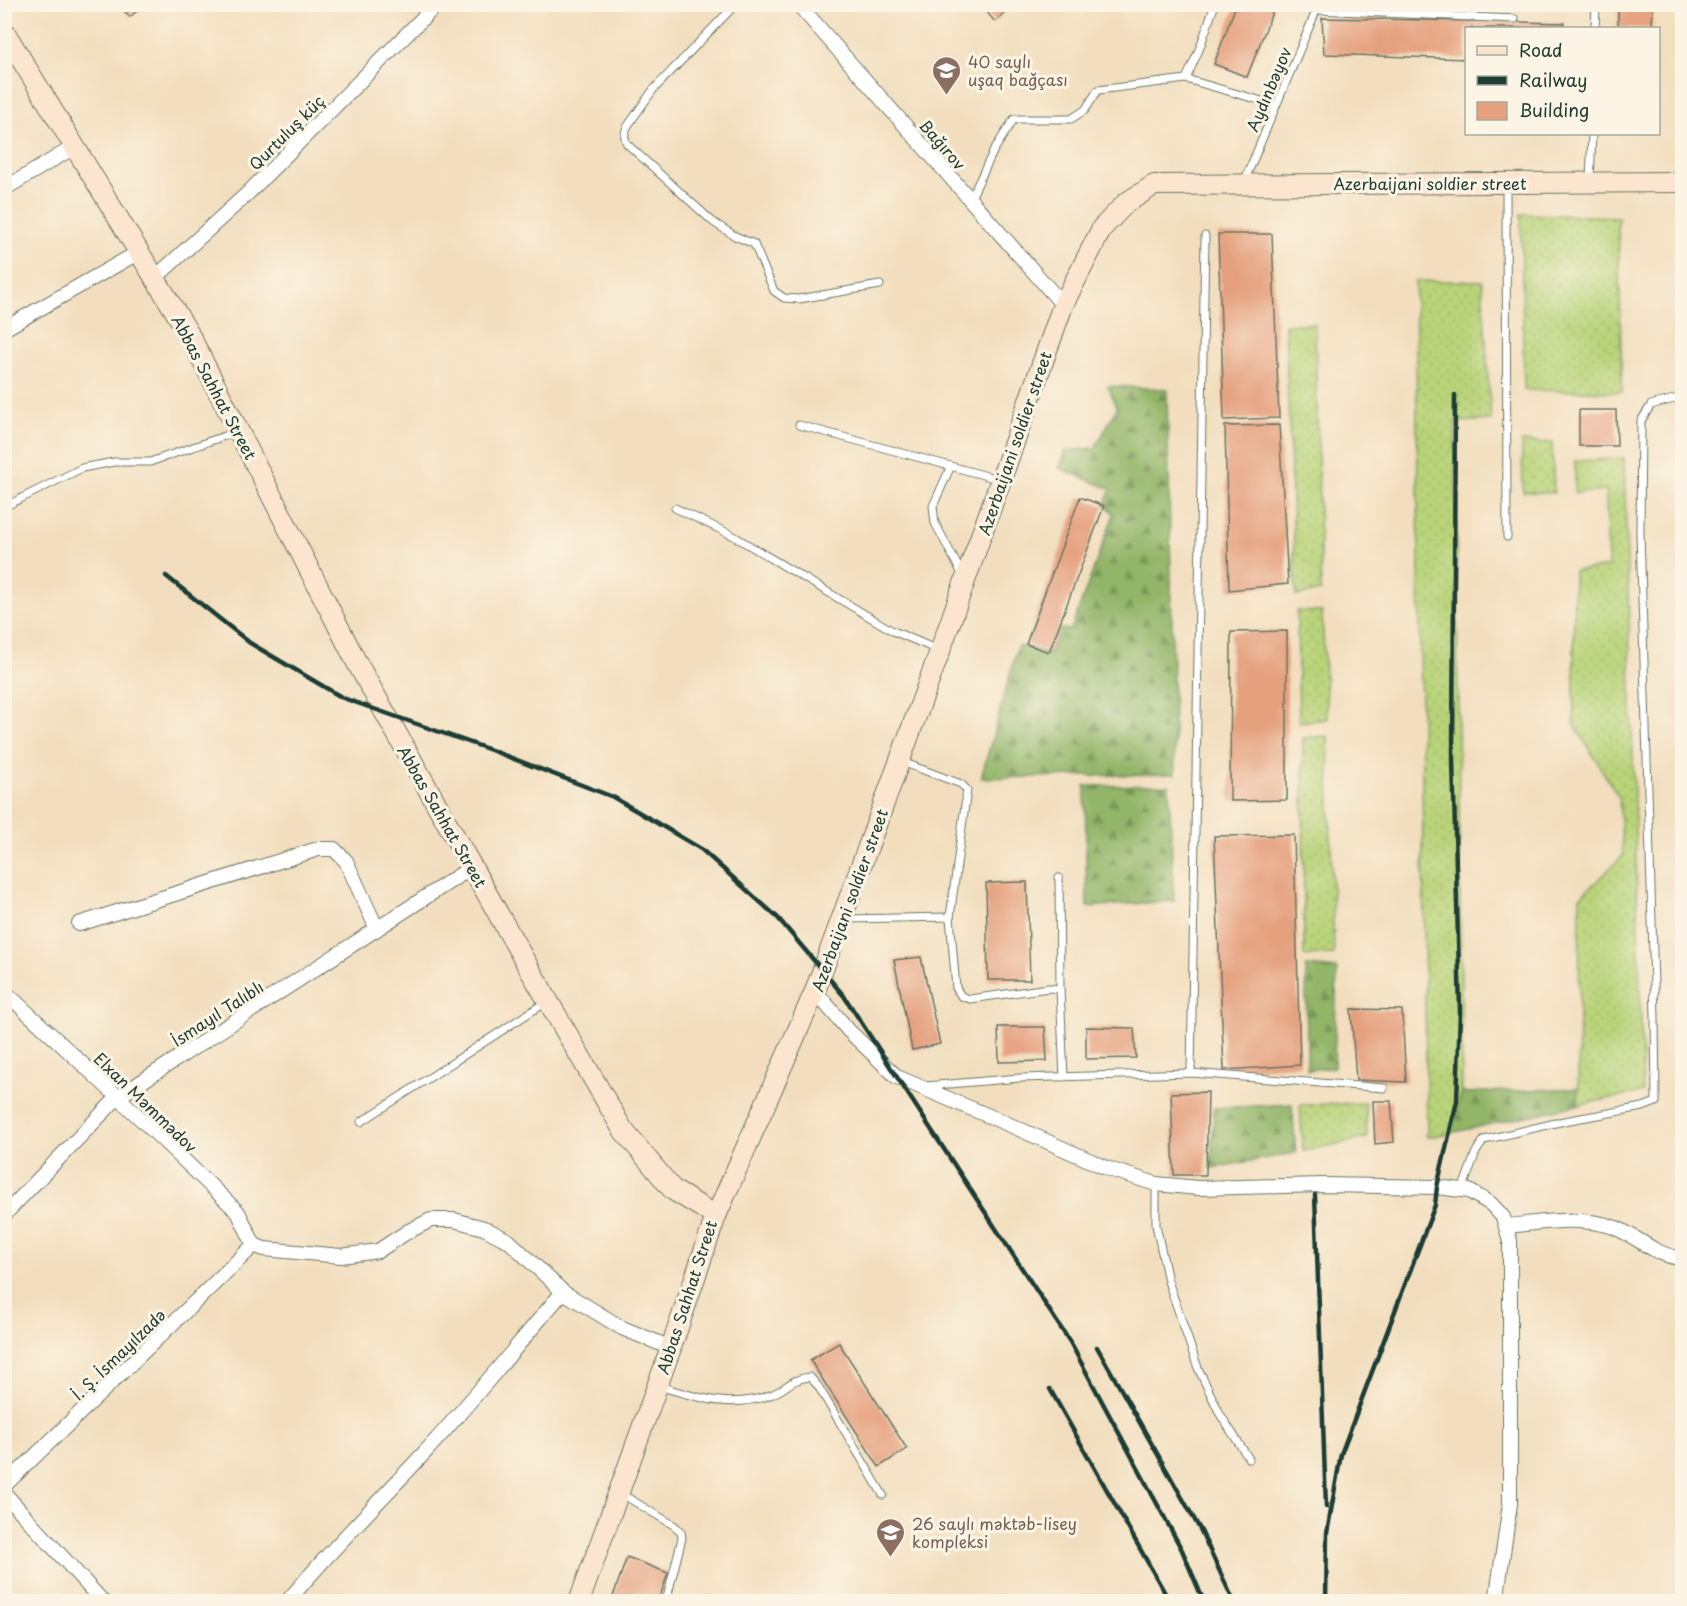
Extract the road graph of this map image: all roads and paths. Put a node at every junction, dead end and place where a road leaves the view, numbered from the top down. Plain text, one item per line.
1 (437, 4) edge
2 (736, 4) edge
3 (798, 4) edge
4 (1215, 4) edge
5 (1596, 4) edge
6 (1318, 7) edge
7 (1515, 19) dead end
8 (1595, 27) edge
9 (4, 31) edge
10 (1186, 79) junction
11 (1276, 105) junction
12 (1592, 135) edge
13 (74, 147) junction
14 (1683, 182) edge
15 (1506, 183) junction
16 (1590, 183) junction
17 (1243, 184) junction
18 (4, 189) edge
19 (970, 200) junction
20 (1205, 236) dead end
21 (139, 252) junction
22 (155, 278) junction
23 (880, 285) dead end
24 (1063, 305) junction
25 (4, 329) edge
26 (1683, 397) edge
27 (799, 425) dead end
28 (239, 432) junction
29 (951, 466) junction
30 (1001, 480) junction
31 (4, 507) edge
32 (675, 508) dead end
33 (1507, 537) dead end
34 (965, 580) junction
35 (940, 651) junction
36 (900, 761) junction
37 (472, 867) junction
38 (1059, 878) dead end
39 (950, 917) junction
40 (842, 919) junction
41 (79, 924) dead end
42 (377, 928) junction
43 (1059, 989) junction
44 (4, 991) edge
45 (815, 991) junction
46 (549, 1001) junction
47 (1191, 1073) junction
48 (1064, 1077) junction
49 (920, 1087) junction
50 (1384, 1088) dead end
51 (118, 1097) junction
52 (361, 1122) dead end
53 (1156, 1184) junction
54 (1462, 1190) junction
55 (4, 1215) edge
56 (716, 1216) junction
57 (1506, 1226) junction
58 (254, 1245) junction
59 (1683, 1258) edge
60 (563, 1292) junction
61 (670, 1348) junction
62 (657, 1385) junction
63 (1249, 1459) dead end
64 (4, 1486) edge
65 (618, 1492) junction
66 (4, 1493) edge
67 (883, 1495) dead end
68 (103, 1602) edge
69 (287, 1602) edge
70 (579, 1602) edge
71 (666, 1602) edge
72 (1496, 1602) edge

1 - 22 street, Qurtuluş küç
2 - 23 lane
3 - 19 street, Bağırov
4 - 10 lane
5 - 8 lane
6 - 7 lane
6 - 11 lane, Aydınbəyov
9 - 13 main road, Abbas Sahhat Street
10 - 11 lane
10 - 19 lane
11 - 17 lane, Aydınbəyov
12 - 16 lane
13 - 18 street
13 - 21 main road, Abbas Sahhat Street
14 - 16 main road, Azerbaijani soldier street
15 - 16 main road, Azerbaijani soldier street
15 - 17 main road, Azerbaijani soldier street
15 - 33 lane
17 - 24 main road, Azerbaijani soldier street
19 - 24 street, Bağırov
20 - 47 lane
21 - 22 main road, Abbas Sahhat Street
21 - 25 street
22 - 28 main road, Abbas Sahhat Street
24 - 30 main road, Azerbaijani soldier street
26 - 54 lane
27 - 29 lane
28 - 31 lane
28 - 37 main road, Abbas Sahhat Street
29 - 30 lane
29 - 34 lane
30 - 34 main road, Azerbaijani soldier street
32 - 35 lane
34 - 35 main road, Azerbaijani soldier street
35 - 36 main road, Azerbaijani soldier street
36 - 39 lane
36 - 40 main road, Azerbaijani soldier street
37 - 42 street, İsmayıl Talıblı
37 - 46 main road, Abbas Sahhat Street
38 - 43 lane
39 - 40 lane
39 - 43 lane
40 - 45 main road, Azerbaijani soldier street
41 - 42 street
42 - 51 street, İsmayıl Talıblı
43 - 48 lane
44 - 51 street, Elxan Məmmədov
45 - 49 street
45 - 56 main road, Azerbaijani soldier street
46 - 52 lane
46 - 56 main road, Abbas Sahhat Street
47 - 48 lane
47 - 50 lane
48 - 49 lane
49 - 53 street
51 - 55 street, İsmayıl Talıblı
51 - 58 street, Elxan Məmmədov
53 - 54 street
53 - 63 lane
54 - 57 street
56 - 61 main road, Abbas Sahhat Street
57 - 59 street
57 - 72 street
58 - 60 street
58 - 64 street, İ. Ş. İsmayılzadə
60 - 61 street
60 - 69 street
61 - 62 main road, Abbas Sahhat Street
62 - 65 main road, Abbas Sahhat Street
62 - 67 lane
65 - 70 main road, Abbas Sahhat Street
65 - 71 lane
66 - 68 street

